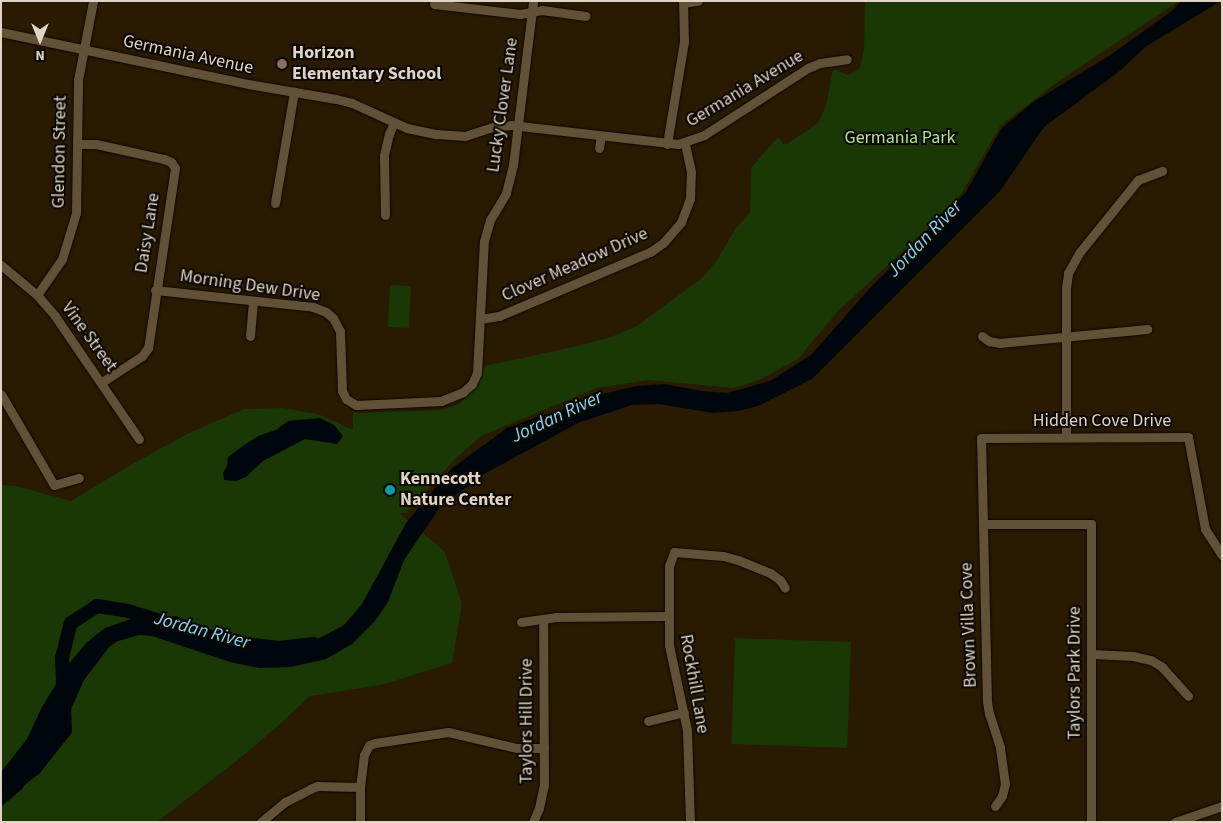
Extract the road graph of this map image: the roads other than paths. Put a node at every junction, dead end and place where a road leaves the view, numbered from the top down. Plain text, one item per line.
1 (93, 1) edge
2 (533, 1) edge
3 (698, 1) edge
4 (683, 2) edge
5 (434, 4) dead end
6 (532, 12) junction
7 (586, 16) dead end
8 (1, 32) edge
9 (83, 49) junction
10 (846, 59) dead end
11 (294, 92) junction
12 (394, 123) junction
13 (518, 126) junction
14 (601, 136) junction
15 (685, 143) junction
16 (78, 144) junction
17 (666, 144) junction
18 (599, 148) dead end
19 (1162, 171) dead end
20 (274, 203) dead end
21 (385, 215) dead end
22 (1, 265) edge
23 (155, 290) junction
24 (37, 295) junction
25 (253, 301) junction
26 (480, 318) junction
27 (1147, 329) dead end
28 (250, 336) dead end
29 (982, 336) dead end
30 (1066, 337) junction
31 (102, 382) junction
32 (1, 394) edge
33 (356, 405) joint
34 (1066, 437) junction
35 (139, 438) dead end
36 (981, 438) joint
37 (79, 478) dead end
38 (983, 524) junction
39 (1222, 555) edge
40 (785, 588) dead end
41 (668, 616) junction
42 (543, 619) junction
43 (521, 622) dead end
44 (1092, 654) junction
45 (1188, 696) dead end
46 (684, 712) junction
47 (648, 721) dead end
48 (544, 748) junction
49 (360, 787) junction
50 (995, 806) dead end
51 (1222, 806) edge
52 (261, 822) edge
53 (360, 822) edge
54 (533, 822) edge
55 (690, 822) edge
56 (1091, 822) edge
57 (1175, 822) edge

1 - 9 street, Glendon Street
2 - 6 street, Lucky Clover Lane
3 - 4 street
4 - 17 street
5 - 6 street
6 - 7 street
6 - 13 street, Lucky Clover Lane
8 - 9 street, Germania Avenue
9 - 11 street, Germania Avenue
9 - 16 street, Glendon Street
10 - 15 street, Germania Avenue
11 - 12 street, Germania Avenue
11 - 20 street
12 - 13 street, Germania Avenue
12 - 21 street
13 - 14 street, Germania Avenue
13 - 26 street, Lucky Clover Lane
14 - 17 street, Germania Avenue
14 - 18 street
15 - 17 street, Germania Avenue
15 - 26 street, Clover Meadow Drive
16 - 23 street, Daisy Lane
16 - 24 street, Glendon Street
19 - 30 street
22 - 24 street, Vine Street
23 - 25 street, Morning Dew Drive
23 - 31 street, Daisy Lane
24 - 31 street, Vine Street
25 - 28 street
25 - 33 street, Morning Dew Drive
26 - 33 street, Lucky Clover Lane
27 - 30 street
29 - 30 street
30 - 34 street
31 - 35 street, Vine Street
32 - 37 street
34 - 36 street, Hidden Cove Drive
34 - 39 street, Hidden Cove Drive
36 - 38 street, Brown Villa Cove
38 - 44 street, Taylors Park Drive
38 - 50 street, Brown Villa Cove
40 - 41 street, Rockhill Lane
41 - 42 street
41 - 46 street, Rockhill Lane
42 - 43 street
42 - 48 street, Taylors Hill Drive
44 - 45 street
44 - 56 street, Taylors Park Drive
46 - 47 street
46 - 55 street, Rockhill Lane
48 - 49 street
48 - 54 street, Taylors Hill Drive
49 - 52 street
49 - 53 street
51 - 57 street

